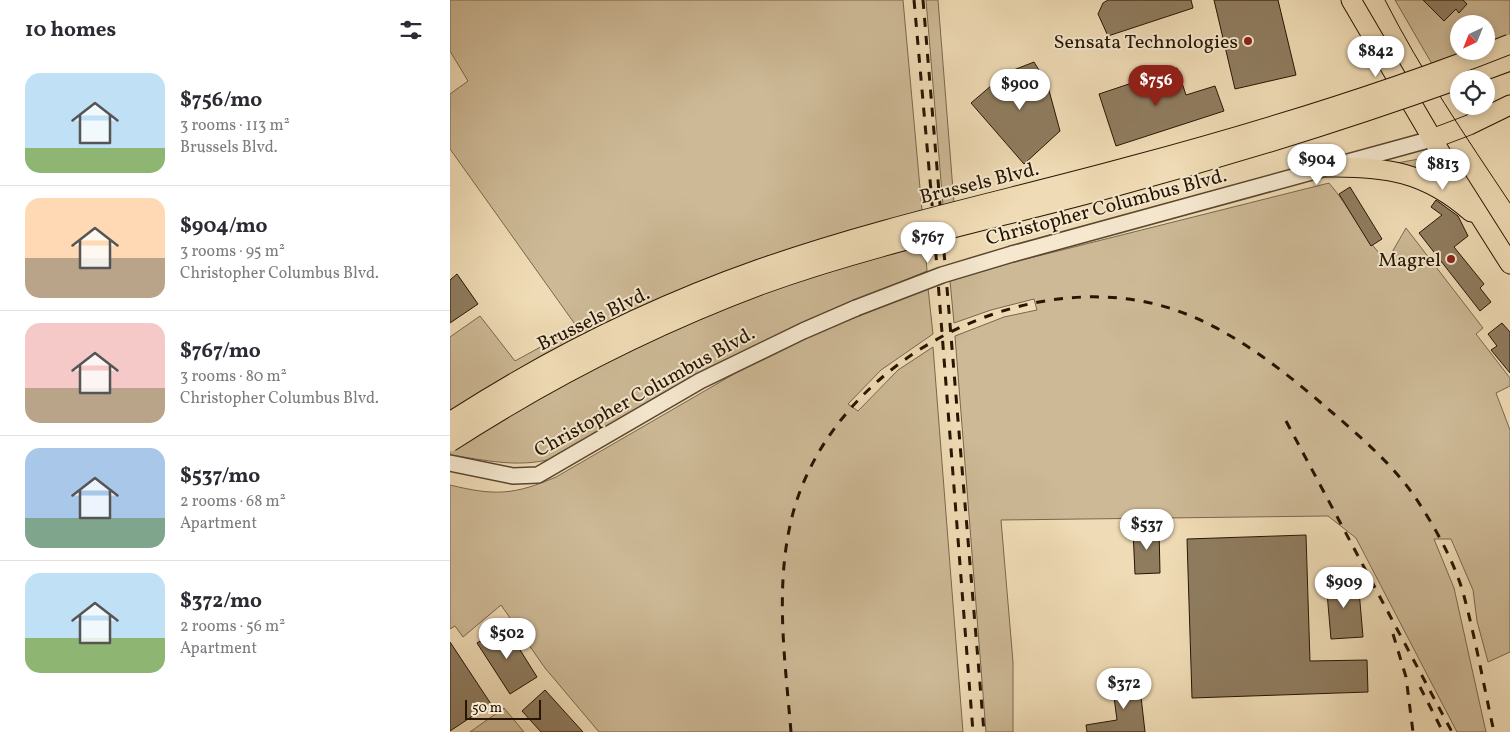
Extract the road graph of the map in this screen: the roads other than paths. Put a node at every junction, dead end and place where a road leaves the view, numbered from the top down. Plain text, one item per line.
1 (1351, 0) edge
2 (1510, 44) edge
3 (1510, 60) edge
4 (1484, 70) edge
5 (1450, 82) edge
6 (1510, 105) edge
7 (1432, 139) junction
8 (1327, 167) junction
9 (1485, 224) junction
10 (1510, 264) edge
11 (450, 422) edge
12 (450, 442) edge
13 (450, 464) edge

1 - 7 main road
2 - 11 main road, Brussels Blvd., bridge
3 - 4 main road, Brussels Blvd.
5 - 12 main road, Brussels Blvd., bridge
6 - 7 main road, Christopher Columbus Blvd.
7 - 8 street, Christopher Columbus Blvd.
7 - 9 main road
8 - 9 main road
8 - 13 street, Christopher Columbus Blvd., bridge
9 - 10 main road

